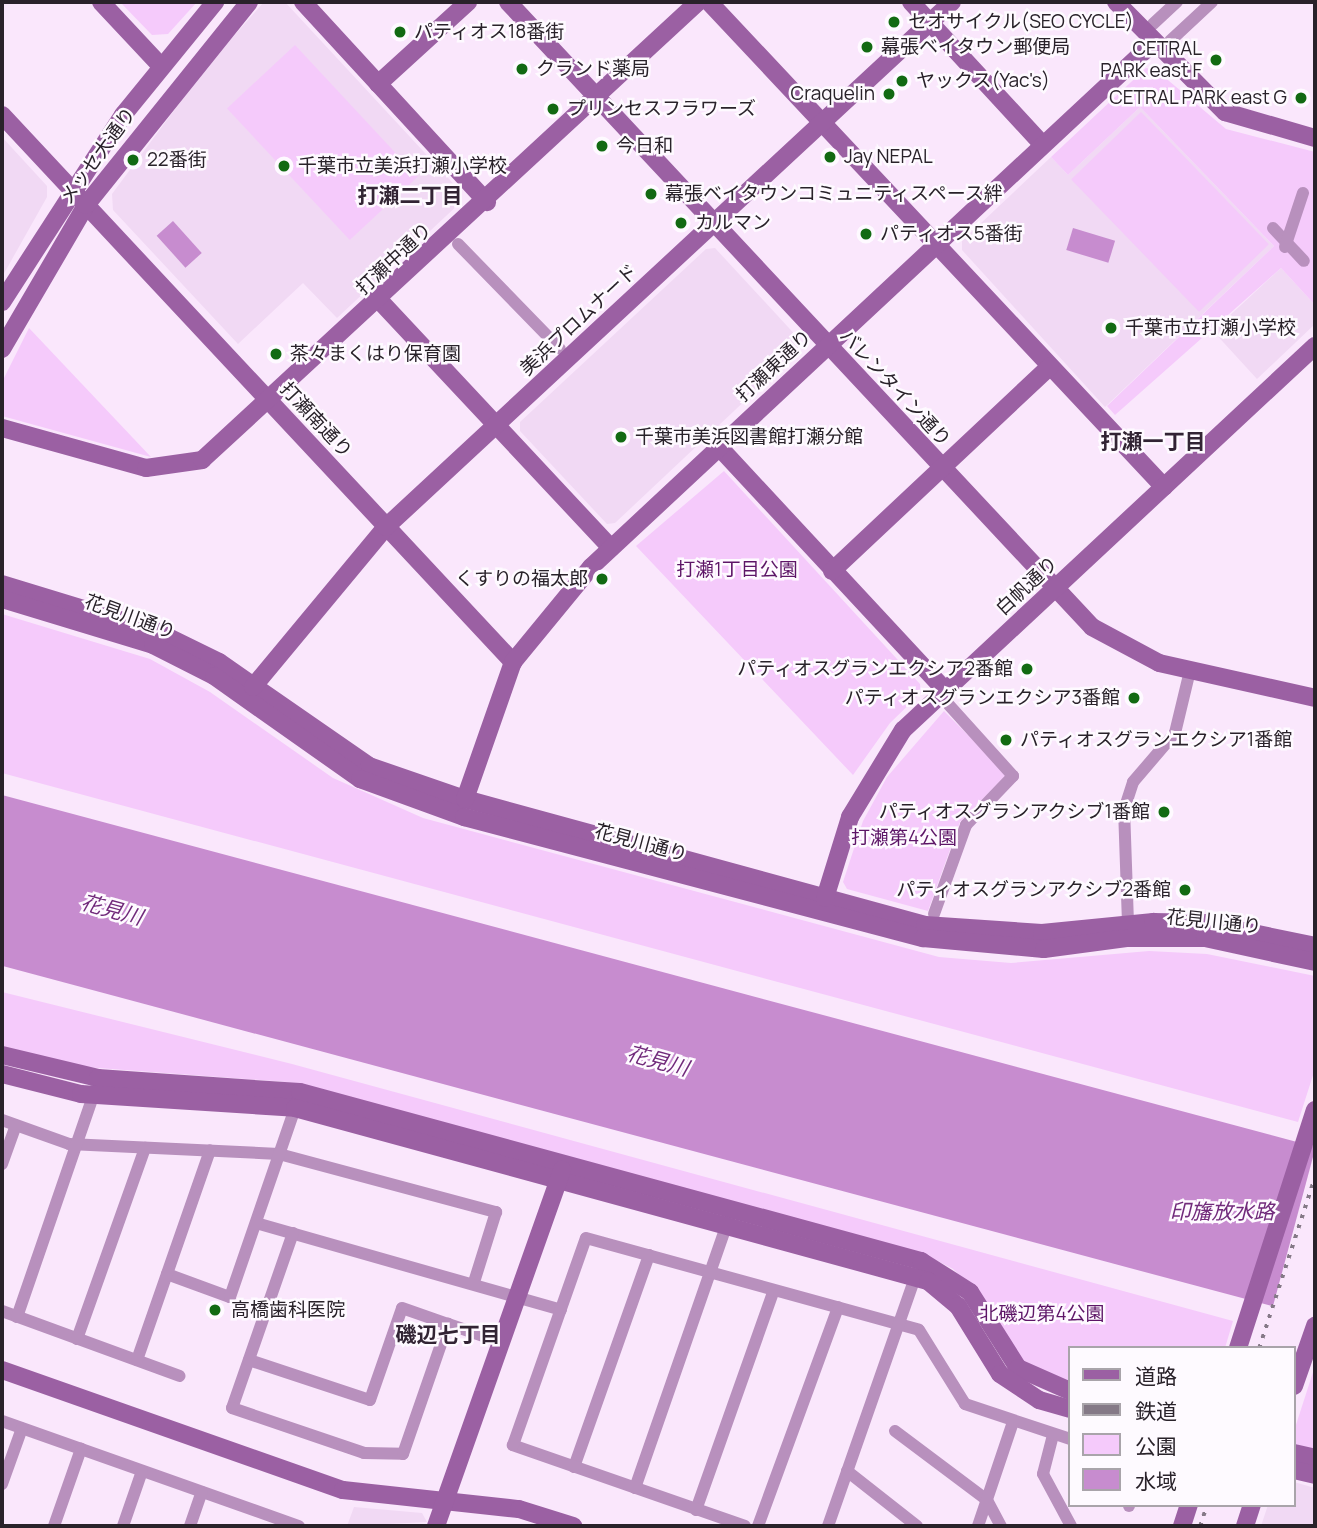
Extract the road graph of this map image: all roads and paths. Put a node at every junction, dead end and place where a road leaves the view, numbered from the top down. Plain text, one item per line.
1 (101, 2) edge
2 (215, 2) edge
3 (249, 2) edge
4 (303, 2) edge
5 (468, 2) edge
6 (508, 2) edge
7 (698, 2) edge
8 (709, 2) edge
9 (911, 2) edge
10 (952, 2) edge
11 (1116, 2) edge
12 (1177, 2) edge
13 (1212, 2) edge
14 (930, 22) junction
15 (1153, 24) dead end
16 (1162, 42) junction
17 (159, 64) junction
18 (378, 84) junction
19 (598, 99) junction
20 (2, 115) edge
21 (821, 122) junction
22 (1315, 138) edge
23 (1042, 144) junction
24 (70, 189) junction
25 (1302, 193) dead end
26 (487, 202) junction
27 (86, 205) junction
28 (712, 223) junction
29 (1273, 228) dead end
30 (936, 243) junction
31 (458, 244) dead end
32 (1287, 246) junction
33 (1304, 261) dead end
34 (2, 302) edge
35 (380, 302) junction
36 (827, 345) junction
37 (1315, 346) edge
38 (2, 349) edge
39 (560, 349) dead end
40 (1050, 366) junction
41 (270, 402) junction
42 (497, 425) junction
43 (2, 428) edge
44 (719, 447) junction
45 (941, 468) junction
46 (1164, 487) junction
47 (386, 527) junction
48 (611, 548) junction
49 (832, 571) junction
50 (2, 584) edge
51 (1055, 589) junction
52 (2, 600) edge
53 (513, 662) junction
54 (1188, 679) dead end
55 (253, 687) junction
56 (948, 698) junction
57 (1315, 698) edge
58 (465, 799) junction
59 (825, 898) junction
60 (934, 914) dead end
61 (1128, 923) junction
62 (1315, 946) edge
63 (1315, 962) edge
64 (2, 1055) edge
65 (2, 1074) edge
66 (96, 1086) junction
67 (297, 1100) junction
68 (1313, 1115) edge
69 (2, 1120) edge
70 (16, 1125) junction
71 (79, 1144) junction
72 (145, 1148) junction
73 (210, 1150) junction
74 (279, 1154) junction
75 (565, 1163) junction
76 (2, 1164) edge
77 (558, 1181) junction
78 (729, 1218) junction
79 (256, 1223) junction
80 (293, 1233) junction
81 (649, 1255) junction
82 (918, 1269) junction
83 (711, 1272) junction
84 (167, 1274) junction
85 (474, 1282) junction
86 (774, 1290) junction
87 (519, 1293) junction
88 (838, 1307) junction
89 (561, 1310) junction
90 (2, 1311) edge
91 (17, 1317) junction
92 (448, 1324) junction
93 (899, 1324) junction
94 (1315, 1326) edge
95 (77, 1339) junction
96 (501, 1342) junction
97 (1239, 1346) edge
98 (137, 1360) junction
99 (249, 1360) junction
100 (2, 1370) edge
101 (180, 1376) dead end
102 (1296, 1380) edge
103 (1068, 1390) edge
104 (1068, 1408) edge
105 (2, 1421) edge
106 (1013, 1422) junction
107 (22, 1428) junction
108 (895, 1431) dead end
109 (1053, 1435) junction
110 (1068, 1439) edge
111 (81, 1449) junction
112 (1296, 1453) edge
113 (1315, 1458) edge
114 (574, 1467) junction
115 (1296, 1470) edge
116 (142, 1471) junction
117 (847, 1471) junction
118 (1315, 1475) edge
119 (2, 1484) edge
120 (635, 1488) junction
121 (202, 1492) junction
122 (987, 1500) junction
123 (445, 1501) junction
124 (1188, 1507) edge
125 (1251, 1507) edge
126 (696, 1510) junction
127 (265, 1520) edge
128 (54, 1526) edge
129 (123, 1526) edge
130 (190, 1526) edge
131 (299, 1526) edge
132 (436, 1526) edge
133 (572, 1526) edge
134 (745, 1526) edge
135 (758, 1526) edge
136 (828, 1526) edge
137 (917, 1526) edge
138 (978, 1526) edge
139 (1001, 1526) edge
140 (1071, 1526) edge
141 (1182, 1526) edge
142 (1245, 1526) edge

1 - 17 street
2 - 17 street, メッセ大通り
3 - 27 street, メッセ大通り
4 - 18 street
5 - 18 street
6 - 19 street, バレンタイン通り
7 - 19 street, 打瀬中通り
8 - 21 street
9 - 14 street
10 - 14 street, 美浜プロムナード
11 - 16 street
12 - 15 street
13 - 16 street
14 - 21 street, 美浜プロムナード
14 - 23 street
16 - 22 street
16 - 23 street, 打瀬東通り
17 - 24 street, メッセ大通り
18 - 26 street
19 - 26 street, 打瀬中通り
19 - 28 street, バレンタイン通り
20 - 24 street, 打瀬南通り
21 - 28 street, 美浜プロムナード
21 - 30 street
23 - 30 street, 打瀬東通り
24 - 27 street, 打瀬南通り
24 - 34 street, メッセ大通り
25 - 32 street
26 - 35 street, 打瀬中通り
27 - 38 street, メッセ大通り
27 - 41 street, 打瀬南通り
28 - 36 street, バレンタイン通り
28 - 42 street, 美浜プロムナード
29 - 32 street
30 - 36 street, 打瀬東通り
30 - 40 street
31 - 39 street
32 - 33 street
35 - 41 street, 打瀬中通り
35 - 42 street
36 - 44 street, 打瀬東通り
36 - 45 street, バレンタイン通り
37 - 46 street, 白帆通り
40 - 45 street
40 - 46 street
41 - 43 street, 打瀬中通り
41 - 47 street, 打瀬南通り
42 - 47 street, 美浜プロムナード
42 - 48 street
44 - 48 street, 打瀬東通り
44 - 49 street
45 - 49 street
45 - 51 street, バレンタイン通り
46 - 51 street, 白帆通り
47 - 53 street, 打瀬南通り
47 - 55 street, 美浜プロムナード
48 - 53 street, 打瀬東通り
49 - 56 street
50 - 55 street, 花見川通り
51 - 56 street, 白帆通り
51 - 57 street, バレンタイン通り
52 - 63 street, 花見川通り
53 - 58 street, 打瀬東通り
54 - 61 street
55 - 58 street, 花見川通り
56 - 59 street, 白帆通り
56 - 60 street
58 - 59 street, 花見川通り
59 - 61 street, 花見川通り
61 - 62 street, 花見川通り
64 - 66 street
65 - 66 street
66 - 67 street
66 - 71 street
67 - 74 street
67 - 75 street
67 - 77 street
68 - 97 street
69 - 70 street
70 - 71 street
70 - 76 street
71 - 72 street
71 - 91 street
72 - 73 street
72 - 95 street
73 - 74 street
73 - 84 street
74 - 79 street
74 - 85 street
75 - 77 street
75 - 78 street
77 - 78 street
77 - 87 street
78 - 82 street
78 - 83 street
79 - 80 street
79 - 84 street
80 - 85 street
80 - 99 street
81 - 83 street
81 - 89 street
81 - 114 street
82 - 93 street
82 - 103 street
82 - 104 street
83 - 86 street
83 - 120 street
84 - 98 street
85 - 87 street
86 - 88 street
86 - 126 street
87 - 89 street
87 - 96 street
88 - 93 street
88 - 135 street
89 - 114 street
90 - 91 street
91 - 95 street
92 - 96 street
92 - 99 street
92 - 99 street
93 - 106 street
93 - 117 street
94 - 102 street
95 - 98 street
96 - 123 street
98 - 101 street
100 - 123 street
105 - 107 street
106 - 109 street
106 - 122 street
107 - 111 street
107 - 119 street
108 - 122 street
109 - 110 street
109 - 140 street
111 - 116 street
111 - 128 street
112 - 113 street
114 - 120 street
115 - 118 street
116 - 121 street
116 - 129 street
117 - 136 street
117 - 137 street
120 - 126 street
121 - 127 street
121 - 130 street
122 - 138 street
122 - 139 street
123 - 132 street
123 - 133 street
124 - 141 street
125 - 142 street
126 - 134 street
127 - 131 street

